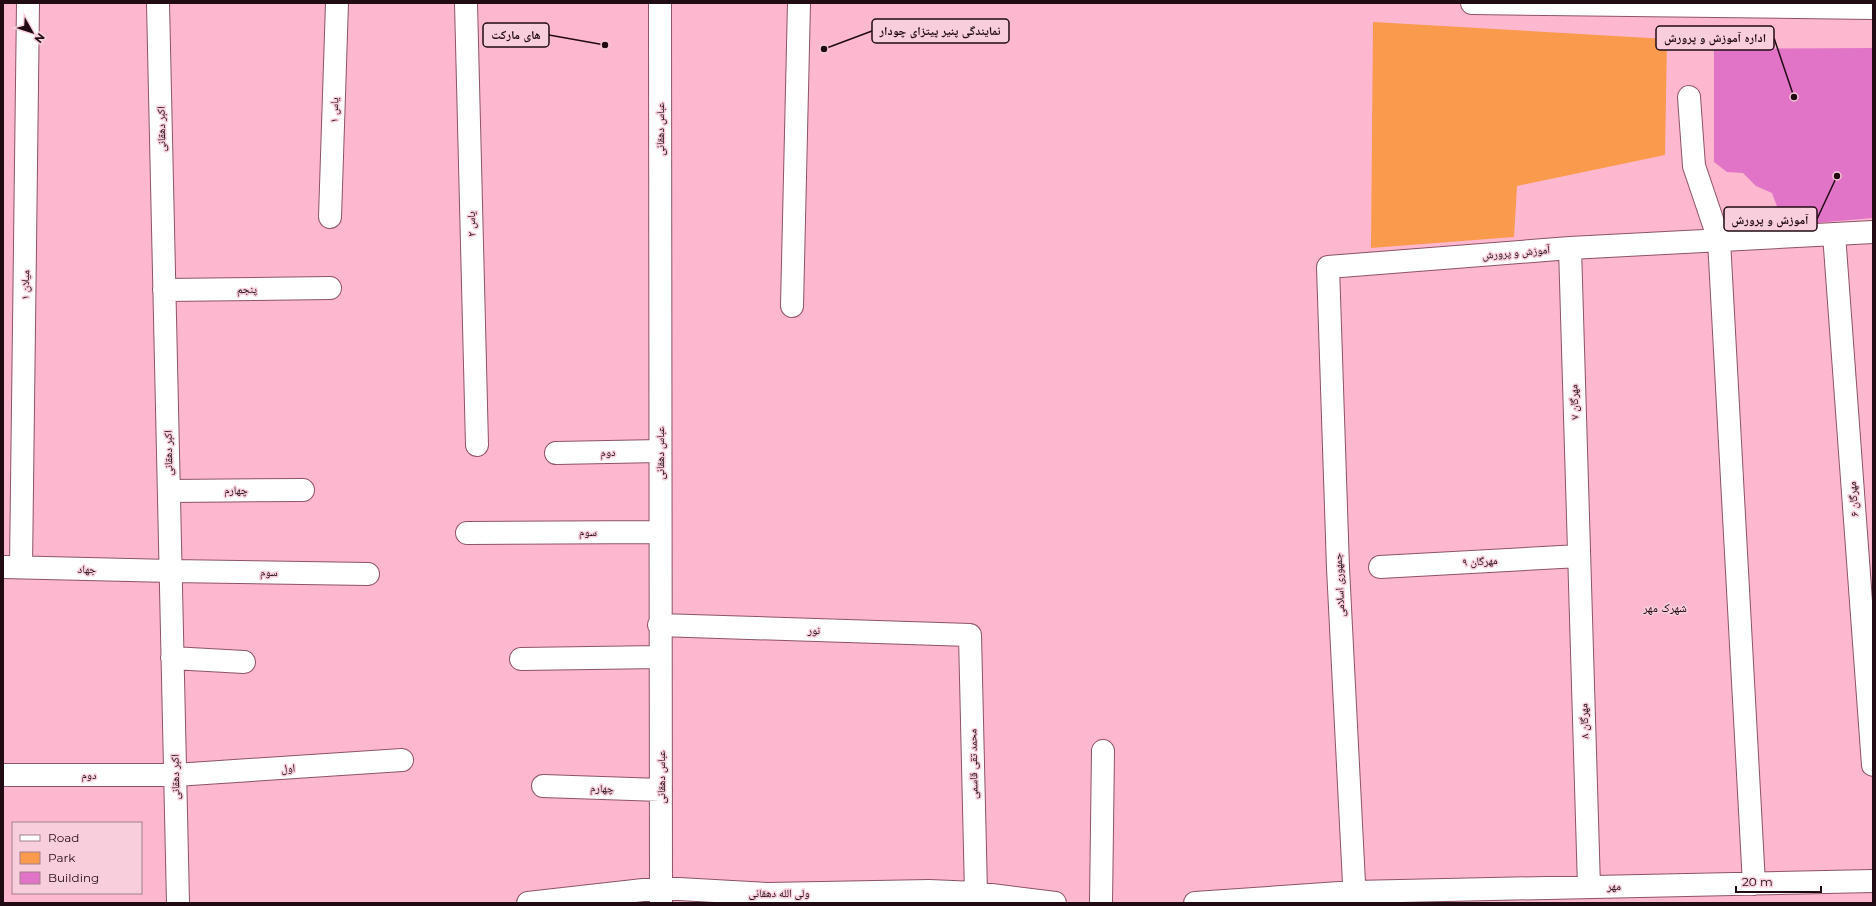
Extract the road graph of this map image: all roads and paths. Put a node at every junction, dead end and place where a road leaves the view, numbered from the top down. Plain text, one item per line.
1 (28, 3) edge
2 (158, 3) edge
3 (337, 3) edge
4 (466, 3) edge
5 (660, 3) edge
6 (799, 3) edge
7 (1472, 3) edge
8 (1873, 8) edge
9 (1689, 97) dead end
10 (330, 217) dead end
11 (1873, 232) edge
12 (1834, 234) junction
13 (1719, 240) junction
14 (1570, 248) junction
15 (1328, 267) joint
16 (330, 288) dead end
17 (164, 290) junction
18 (792, 306) dead end
19 (477, 445) dead end
20 (660, 451) junction
21 (556, 453) dead end
22 (303, 490) dead end
23 (169, 491) junction
24 (660, 532) junction
25 (467, 533) dead end
26 (1579, 556) junction
27 (12, 567) edge
28 (1380, 567) dead end
29 (171, 571) junction
30 (368, 574) dead end
31 (660, 625) junction
32 (970, 635) joint
33 (1868, 645) edge
34 (660, 657) junction
35 (172, 658) junction
36 (522, 659) dead end
37 (244, 662) dead end
38 (1103, 751) dead end
39 (402, 760) dead end
40 (1873, 765) edge
41 (3, 775) edge
42 (175, 775) junction
43 (543, 786) dead end
44 (661, 790) junction
45 (1873, 881) edge
46 (1754, 884) junction
47 (1589, 887) junction
48 (976, 893) junction
49 (661, 895) edge
50 (929, 897) edge
51 (1354, 897) edge
52 (768, 898) edge
53 (178, 903) edge
54 (528, 903) edge
55 (1055, 903) edge
56 (1101, 903) edge
57 (1195, 903) edge

1 - 27 street, میلان ۱
2 - 17 street, اکبر دهقانی
3 - 10 street, یاس ۱
4 - 19 street, یاس ۲
5 - 20 street, عباس دهقانی
6 - 18 street
7 - 8 street
9 - 13 street
11 - 12 street, آموزش و پرورش
12 - 13 street, آموزش و پرورش
12 - 33 street, مهرگان ۶
13 - 14 street, آموزش و پرورش
13 - 46 street
14 - 15 street, آموزش و پرورش
14 - 26 street, مهرگان ۷
15 - 51 street, جمهوری اسلامی
16 - 17 street, پنجم
17 - 23 street, اکبر دهقانی
20 - 21 street, دوم
20 - 24 street, عباس دهقانی
22 - 23 street, چهارم
23 - 29 street, اکبر دهقانی
24 - 25 street, سوم
24 - 31 street, عباس دهقانی
26 - 28 street, مهرگان ۹
26 - 47 street, مهرگان ۸
27 - 29 street, جهاد
29 - 30 street, سوم
29 - 35 street, اکبر دهقانی
31 - 32 street, نور
31 - 34 street, عباس دهقانی
32 - 48 street, محمد تقی قاسمی
33 - 40 street, مهرگان ۶
34 - 36 street
34 - 44 street, عباس دهقانی
35 - 37 street
35 - 42 street, اکبر دهقانی
38 - 56 street
39 - 42 street, اول
41 - 42 street, دوم
42 - 53 street, اکبر دهقانی
43 - 44 street, چهارم
44 - 49 street, عباس دهقانی
45 - 46 street, مهر
46 - 47 street, مهر
47 - 51 street, مهر
48 - 50 street, ولی الله دهقانی
48 - 55 street, ولی الله دهقانی
49 - 52 street, ولی الله دهقانی
49 - 54 street, ولی الله دهقانی
50 - 52 street, ولی الله دهقانی
51 - 57 street

